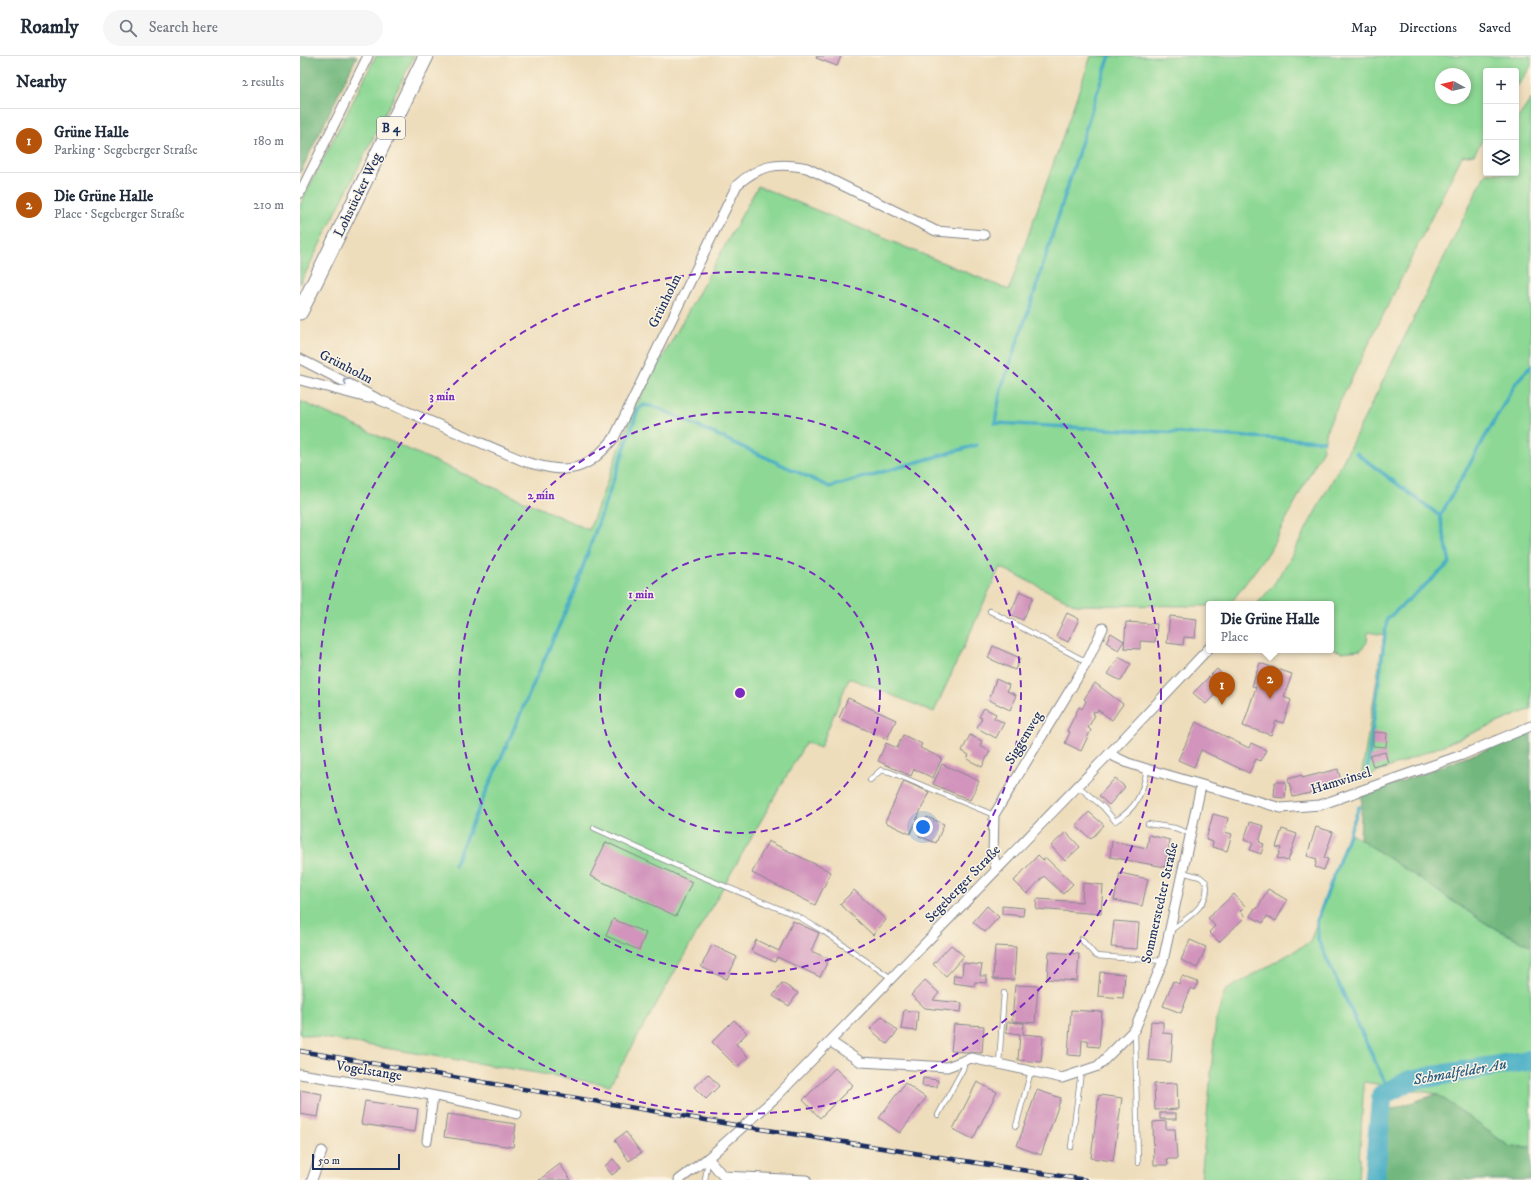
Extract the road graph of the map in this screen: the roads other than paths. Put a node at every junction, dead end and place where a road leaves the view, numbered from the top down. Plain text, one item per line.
1 (368, 56) edge
2 (426, 56) edge
3 (300, 193) edge
4 (984, 235) dead end
5 (300, 312) edge
6 (300, 359) edge
7 (300, 380) edge
8 (380, 400) junction
9 (990, 611) dead end
10 (1103, 628) dead end
11 (1206, 651) edge
12 (1087, 662) junction
13 (1531, 726) edge
14 (1109, 754) junction
15 (1147, 770) junction
16 (870, 780) dead end
17 (1078, 786) junction
18 (1201, 786) junction
19 (994, 815) junction
20 (1148, 824) dead end
21 (594, 828) dead end
22 (1191, 834) junction
23 (996, 868) junction
24 (1182, 872) junction
25 (1169, 931) junction
26 (1081, 938) dead end
27 (1163, 961) junction
28 (892, 978) junction
29 (1004, 993) dead end
30 (1135, 1029) junction
31 (831, 1042) junction
32 (965, 1060) junction
33 (999, 1064) junction
34 (1031, 1071) junction
35 (1081, 1072) junction
36 (300, 1074) edge
37 (433, 1096) junction
38 (517, 1114) dead end
39 (938, 1115) dead end
40 (1016, 1126) dead end
41 (427, 1141) dead end
42 (1071, 1147) dead end
43 (322, 1151) dead end
44 (708, 1158) junction
45 (1138, 1163) dead end
46 (737, 1178) edge
47 (312, 1180) edge
48 (680, 1180) edge
49 (705, 1180) edge
50 (787, 1180) edge
51 (806, 1180) edge

1 - 3 street
2 - 5 main road, Lohstücker Weg / B 4
4 - 8 street, Grünholm
8 -> 6 street, Grünholm
7 - 8 street, Grünholm
9 - 12 lane
10 - 12 street, Siggenweg
11 - 14 street, Segeberger Straße
12 - 19 street, Siggenweg
13 - 18 street, Hamwinsel
14 - 15 street, Hamwinsel
14 - 17 street, Segeberger Straße
15 - 17 lane
15 - 18 street, Hamwinsel
16 - 19 lane
17 - 23 street, Segeberger Straße
18 - 22 street, Sommerstedter Straße
19 - 23 street, Siggenweg
20 - 22 lane
21 - 28 lane
22 - 24 street, Sommerstedter Straße
23 - 28 street, Segeberger Straße
24 - 25 street, Sommerstedter Straße
24 - 25 lane
25 - 27 street, Sommerstedter Straße
26 - 27 lane
27 - 30 street, Sommerstedter Straße
28 - 31 street, Segeberger Straße
29 - 33 lane
30 - 35 street, Sommerstedter Straße
30 - 45 lane
31 - 32 street, Sommerstedter Straße
31 - 44 street, Segeberger Straße
32 - 33 street, Sommerstedter Straße
32 - 39 lane
33 - 34 street, Sommerstedter Straße
34 - 35 street, Sommerstedter Straße
34 - 40 lane
35 - 42 lane
36 - 37 street, Vogelstange
37 - 38 street, Vogelstange
37 - 41 street
43 - 47 street
44 - 46 street
44 - 48 street, Segeberger Straße
44 - 49 lane
46 - 50 street
50 - 51 street

